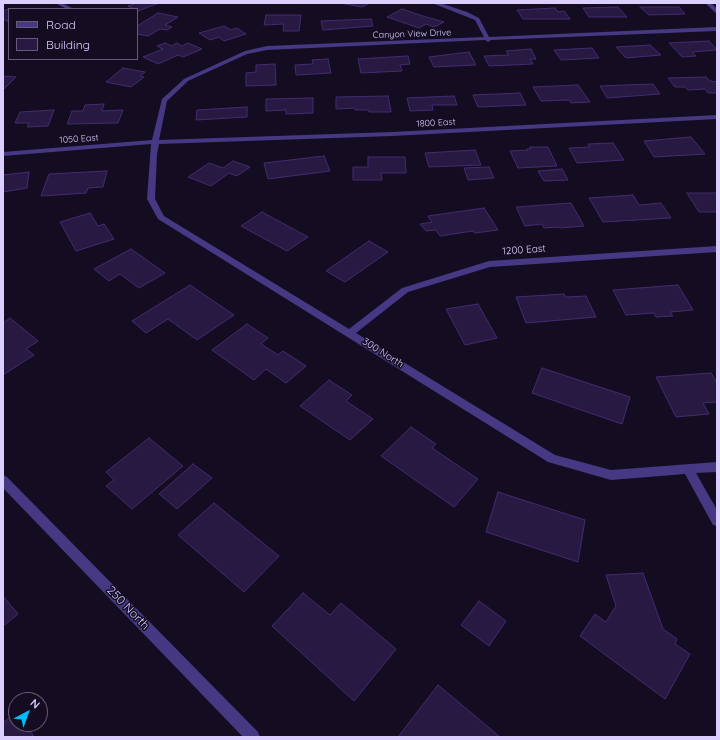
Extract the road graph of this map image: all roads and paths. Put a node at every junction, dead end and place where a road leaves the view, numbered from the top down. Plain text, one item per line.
1 (58, 3) edge
2 (435, 3) edge
3 (708, 3) edge
4 (69, 8) edge
5 (717, 12) edge
6 (717, 29) edge
7 (488, 40) junction
8 (717, 117) edge
9 (156, 142) junction
10 (3, 154) edge
11 (717, 248) edge
12 (350, 333) junction
13 (717, 468) edge
14 (689, 471) junction
15 (3, 480) edge
16 (717, 521) edge
17 (253, 737) edge

1 - 4 street
2 - 7 street
3 - 5 street
6 - 7 street, Canyon View Drive
7 - 9 street, Canyon View Drive
8 - 9 street, 1800 East
9 - 10 street, 1050 East
9 - 12 street, 300 North
11 - 12 street, 1200 East
12 - 14 street, 300 North
13 - 14 street, 300 North
14 - 16 street
15 - 17 street, 250 North

